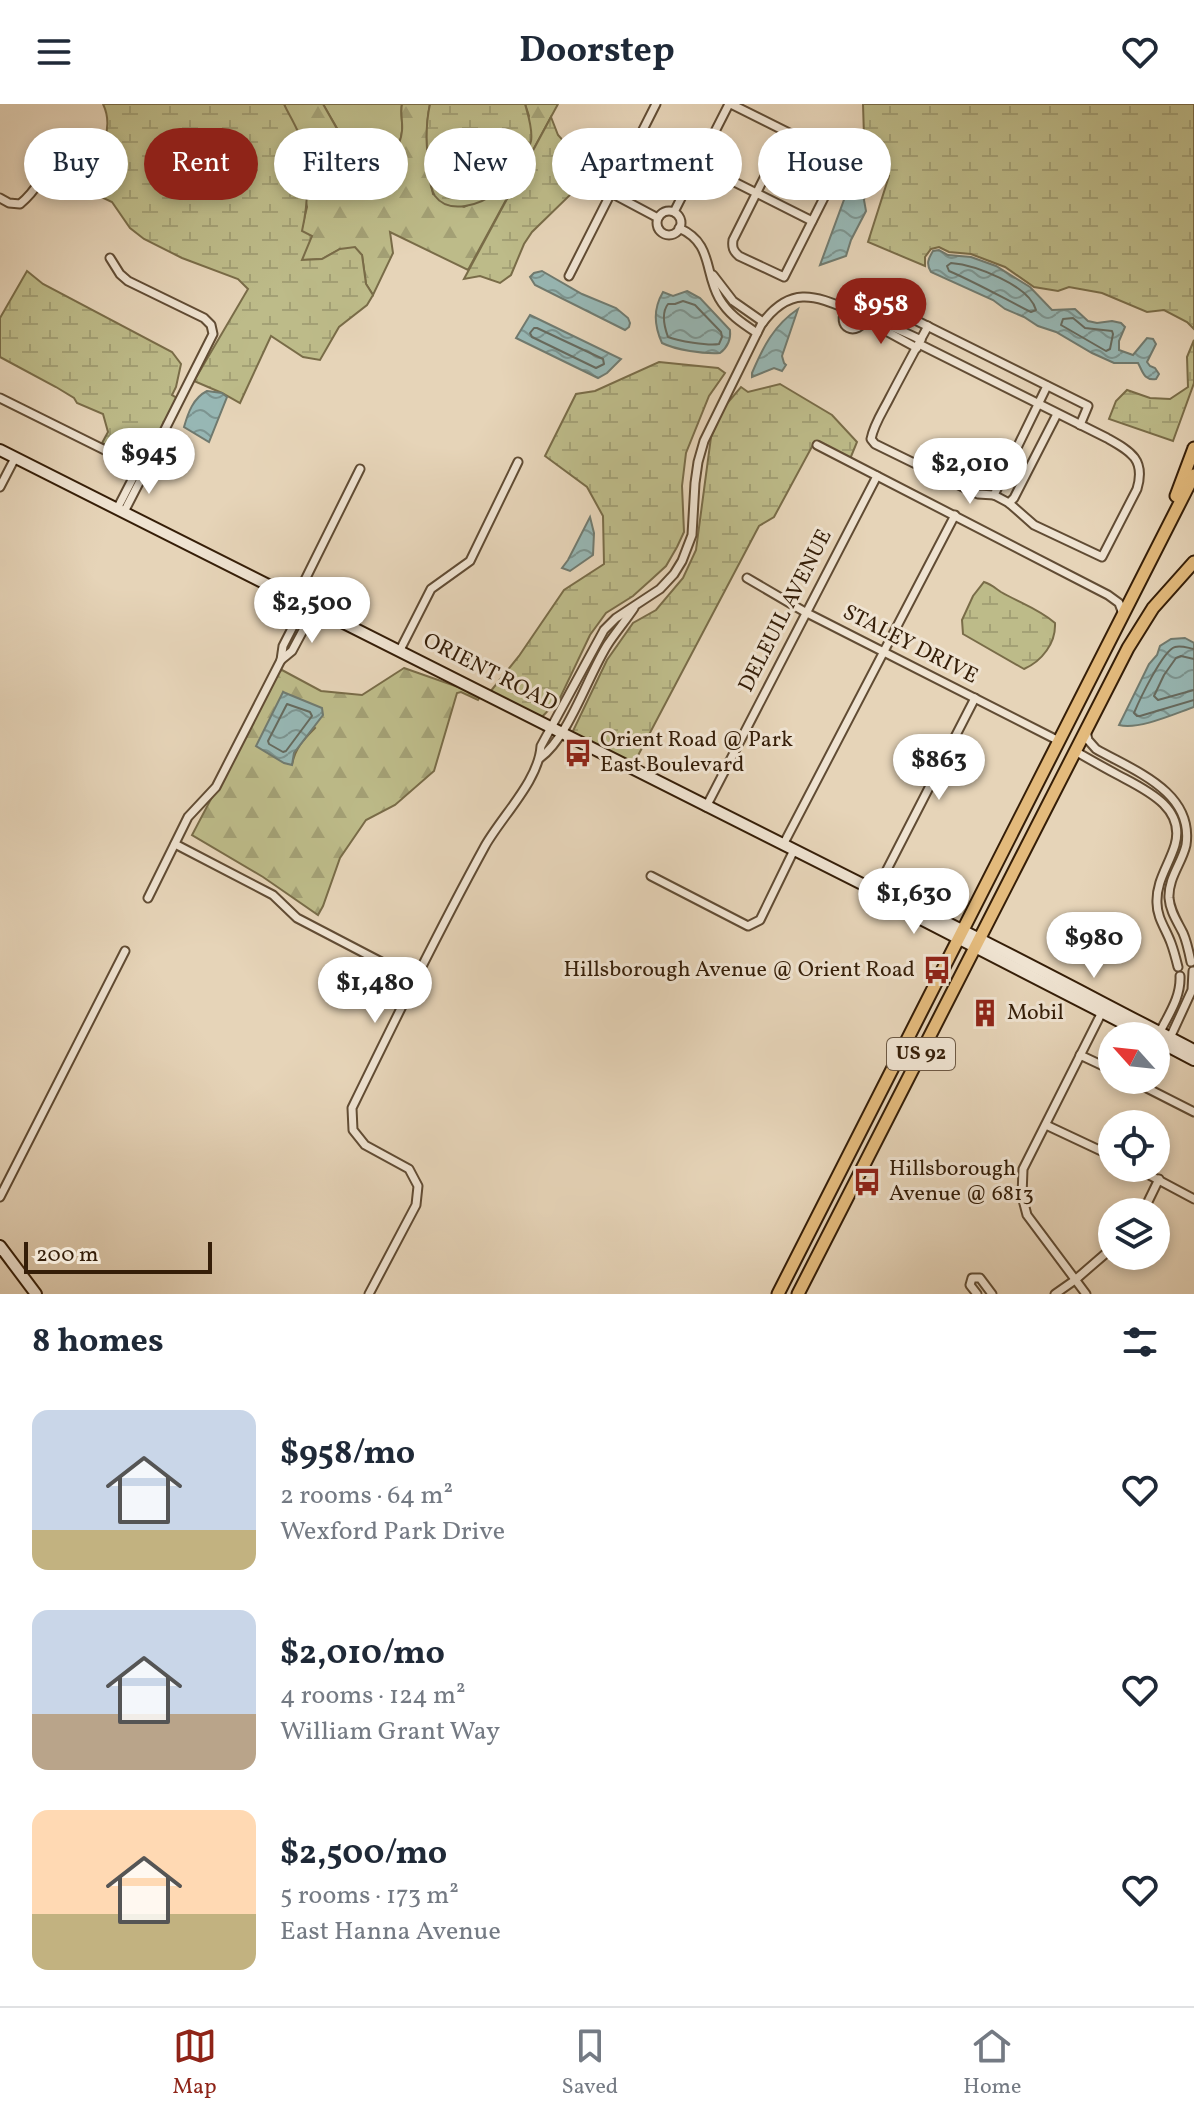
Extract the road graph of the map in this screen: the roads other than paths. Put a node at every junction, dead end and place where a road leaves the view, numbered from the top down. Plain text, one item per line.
1 (656, 104) edge
2 (730, 104) edge
3 (644, 128) edge
4 (717, 128) edge
5 (779, 128) edge
6 (742, 184) edge
7 (757, 192) junction
8 (0, 198) edge
9 (25, 200) edge
10 (607, 200) edge
11 (624, 200) edge
12 (680, 200) edge
13 (823, 200) edge
14 (674, 212) junction
15 (658, 218) junction
16 (812, 221) junction
17 (679, 228) junction
18 (110, 258) dead end
19 (711, 270) junction
20 (569, 276) dead end
21 (847, 308) junction
22 (867, 317) junction
23 (909, 317) dead end
24 (763, 322) junction
25 (928, 326) junction
26 (757, 333) junction
27 (919, 344) junction
28 (1047, 386) junction
29 (0, 398) edge
30 (1038, 404) junction
31 (1057, 414) junction
32 (1080, 425) junction
33 (817, 445) dead end
34 (1194, 448) edge
35 (0, 450) edge
36 (15, 458) junction
37 (518, 462) dead end
38 (143, 469) junction
39 (360, 469) dead end
40 (1194, 475) edge
41 (877, 476) junction
42 (0, 487) edge
43 (994, 495) junction
44 (1009, 503) junction
45 (120, 511) junction
46 (955, 515) junction
47 (1158, 546) junction
48 (1194, 562) edge
49 (747, 578) dead end
50 (305, 603) junction
51 (636, 606) junction
52 (805, 612) junction
53 (1123, 614) junction
54 (400, 650) junction
55 (883, 652) junction
56 (1095, 671) junction
57 (975, 698) junction
58 (551, 726) junction
59 (1086, 729) junction
60 (562, 732) junction
61 (1059, 741) junction
62 (1075, 751) junction
63 (540, 758) junction
64 (706, 807) junction
65 (1038, 823) junction
66 (175, 844) junction
67 (788, 848) junction
68 (651, 876) dead end
69 (876, 891) junction
70 (148, 898) dead end
71 (961, 935) junction
72 (977, 943) junction
73 (125, 951) dead end
74 (1192, 967) edge
75 (414, 979) junction
76 (1102, 1012) junction
77 (1121, 1022) edge
78 (1130, 1022) edge
79 (1169, 1022) edge
80 (1170, 1027) edge
81 (1170, 1041) edge
82 (1170, 1044) edge
83 (1194, 1050) edge
84 (1080, 1055) junction
85 (1194, 1060) edge
86 (1098, 1063) edge
87 (1159, 1094) edge
88 (1194, 1112) edge
89 (1046, 1125) junction
90 (1098, 1149) edge
91 (850, 1151) junction
92 (867, 1160) junction
93 (1164, 1182) edge
94 (0, 1197) edge
95 (1194, 1199) edge
96 (0, 1246) edge
97 (1098, 1260) edge
98 (790, 1269) junction
99 (807, 1278) junction
100 (1075, 1280) junction
101 (36, 1294) edge
102 (369, 1294) edge
103 (778, 1294) edge
104 (798, 1294) edge
105 (977, 1294) edge
106 (992, 1294) edge
107 (1055, 1294) edge
108 (1086, 1294) edge

1 - 3 street
2 - 4 street
2 - 5 street
6 - 7 street
7 - 16 street
7 - 16 street
8 - 9 street
10 - 20 street
11 - 15 street
12 - 14 street
13 - 16 street
14 - 15 street
14 - 17 street
15 - 17 street
17 - 19 street
18 - 38 street
19 - 24 street
19 - 26 street
21 - 22 street
21 - 22 street
21 - 24 street
22 - 27 street
23 - 25 street
24 - 26 street
25 - 27 street
25 - 28 street
26 - 51 street
27 - 30 street
27 - 43 street
28 - 30 street
28 - 32 street
29 - 38 street
30 - 31 street
30 - 43 street
31 - 32 street
31 - 44 street
32 - 44 street
33 - 41 street
34 - 47 main road
35 - 36 street, ORIENT ROAD
36 - 42 street
36 - 45 street, ORIENT ROAD
37 - 54 street
38 - 45 street
39 - 50 street
40 - 47 main road, US 92
41 - 46 street
41 - 52 street, DELEUIL AVENUE
43 - 44 street
45 - 50 street, ORIENT ROAD
46 - 53 street
46 - 55 street
47 - 53 main road, US 92
48 - 59 main road, US 92
49 - 52 street, STALEY DRIVE
50 - 54 street, ORIENT ROAD
50 - 66 street
51 - 58 street
51 - 60 street
52 - 55 street, STALEY DRIVE
52 - 64 street, DELEUIL AVENUE
53 - 56 main road, US 92
54 - 58 street, ORIENT ROAD
55 - 57 street, STALEY DRIVE
55 - 67 street
56 - 61 main road, US 92
56 - 62 main road
57 - 61 street, STALEY DRIVE
57 - 69 street
58 - 60 street, ORIENT ROAD
58 - 63 street
59 - 62 main road, US 92
59 - 74 street
60 - 63 street
60 - 64 street, ORIENT ROAD
61 - 65 main road
61 - 71 main road, US 92
62 - 65 main road, US 92
62 - 79 street
63 - 75 street
64 - 67 street, ORIENT ROAD
65 - 72 main road, US 92
66 - 70 street
66 - 75 street
67 - 68 street
67 - 69 street, ORIENT ROAD
69 - 71 street, ORIENT ROAD
71 - 72 street, ORIENT ROAD
71 - 91 main road, US 92
72 - 76 street, ORIENT ROAD
72 - 78 street, ORIENT ROAD
72 - 92 main road, US 92
73 - 94 street
74 - 80 street
75 - 102 street
76 - 77 street, ORIENT ROAD
76 - 84 street
81 - 83 street, ORIENT ROAD
82 - 85 street, ORIENT ROAD
84 - 86 street
84 - 89 street
87 - 88 street
89 - 90 street
89 - 100 street
91 - 92 main road
91 - 98 main road, US 92
92 - 99 main road, US 92
93 - 95 street
96 - 101 street
97 - 100 street
98 - 99 main road
98 - 103 main road, US 92
99 - 104 main road, US 92
100 - 107 street
100 - 108 street
105 - 106 street

